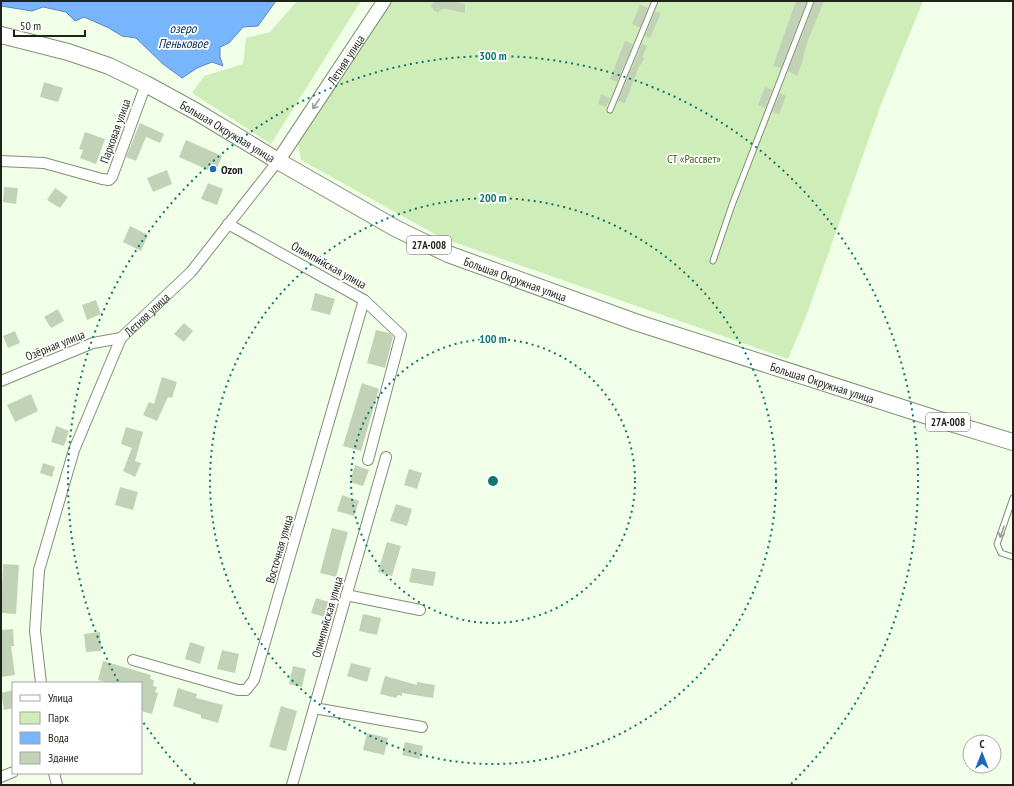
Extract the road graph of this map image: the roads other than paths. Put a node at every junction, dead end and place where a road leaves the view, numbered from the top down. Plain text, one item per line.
1 (384, 1) edge
2 (655, 1) edge
3 (811, 1) edge
4 (1, 35) edge
5 (146, 84) junction
6 (610, 110) dead end
7 (1, 161) edge
8 (278, 161) junction
9 (228, 224) junction
10 (713, 261) dead end
11 (364, 300) junction
12 (121, 338) junction
13 (1, 381) edge
14 (1013, 442) edge
15 (386, 457) dead end
16 (368, 460) dead end
17 (1013, 498) edge
18 (1013, 557) edge
19 (346, 595) junction
20 (420, 610) dead end
21 (132, 660) dead end
22 (41, 682) edge
23 (314, 708) junction
24 (422, 727) dead end
25 (12, 772) edge
26 (54, 774) edge
27 (1, 777) edge
28 (57, 785) edge
29 (292, 785) edge

1 -> 8 street, Летняя улица
2 - 6 lane
3 - 10 lane
4 - 5 main road, Большая Окружная улица / 27А-008
5 - 7 street, Парковая улица
5 - 8 main road, Большая Окружная улица / 27А-008
8 - 9 street, Летняя улица
8 - 14 main road, Большая Окружная улица / 27А-008
9 - 11 street, Олимпийская улица
9 - 12 street, Летняя улица
11 - 16 street, Олимпийская улица
11 - 21 street, Восточная улица
12 - 13 street, Озёрная улица
12 - 22 street, Летняя улица
15 - 19 street, Олимпийская улица
17 -> 18 lane
19 - 20 street
19 - 23 street, Олимпийская улица
23 - 24 street
23 - 29 street, Олимпийская улица
25 - 27 street
26 - 28 street

